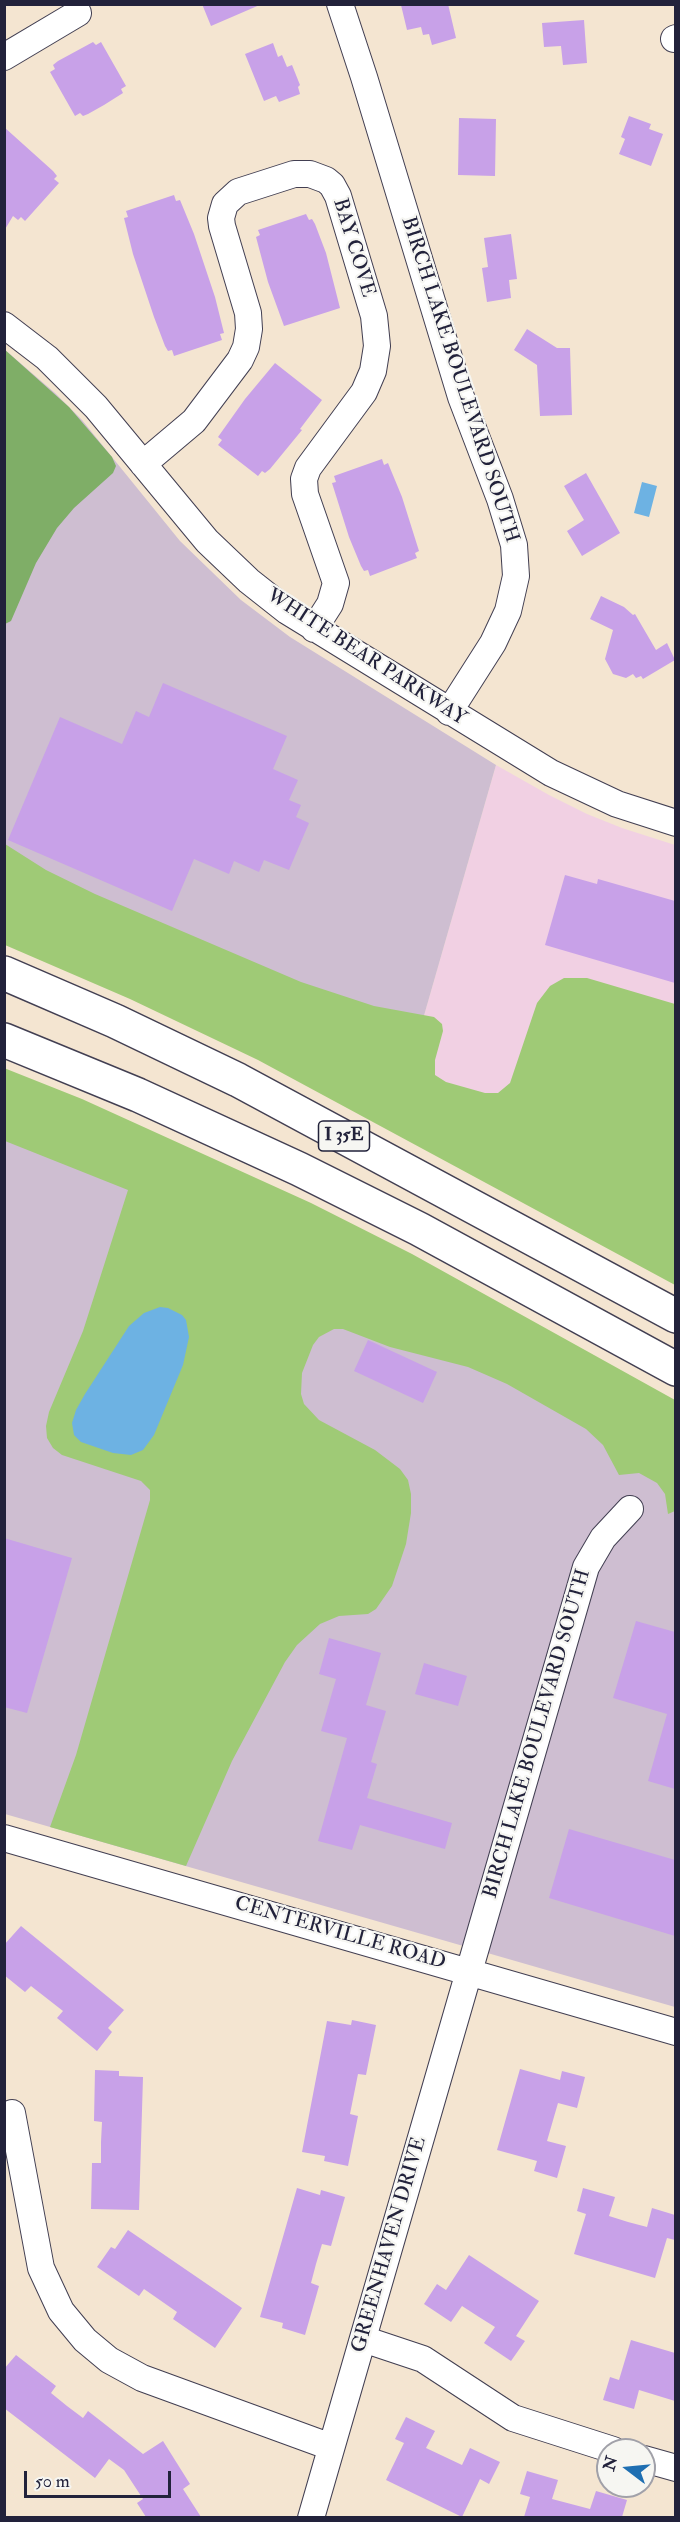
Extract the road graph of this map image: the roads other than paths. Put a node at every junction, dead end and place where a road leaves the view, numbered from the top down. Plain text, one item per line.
1 (340, 4) edge
2 (78, 13) dead end
3 (4, 57) edge
4 (4, 324) edge
5 (143, 464) junction
6 (314, 629) junction
7 (449, 712) junction
8 (675, 823) edge
9 (4, 973) edge
10 (4, 1040) edge
11 (675, 1316) edge
12 (675, 1369) edge
13 (630, 1509) dead end
14 (4, 1838) edge
15 (468, 1971) junction
16 (675, 2032) edge
17 (12, 2113) dead end
18 (363, 2339) junction
19 (596, 2445) edge
20 (331, 2447) junction
21 (656, 2462) edge
22 (675, 2468) edge
23 (311, 2517) edge

1 - 7 street, BIRCH LAKE BOULEVARD SOUTH
2 - 3 street
4 - 5 street, WHITE BEAR PARKWAY
5 - 6 street, WHITE BEAR PARKWAY
5 - 6 street, BAY COVE
6 - 7 street, WHITE BEAR PARKWAY
7 - 8 street, WHITE BEAR PARKWAY
9 - 11 highway, I 35E
10 - 12 highway, I 35E
13 - 15 street, BIRCH LAKE BOULEVARD SOUTH
14 - 15 street, CENTERVILLE ROAD
15 - 16 street, CENTERVILLE ROAD
15 - 18 street, GREENHAVEN DRIVE
17 - 20 street
18 - 19 street
18 - 20 street, GREENHAVEN DRIVE
20 - 23 street, GREENHAVEN DRIVE
21 - 22 street

